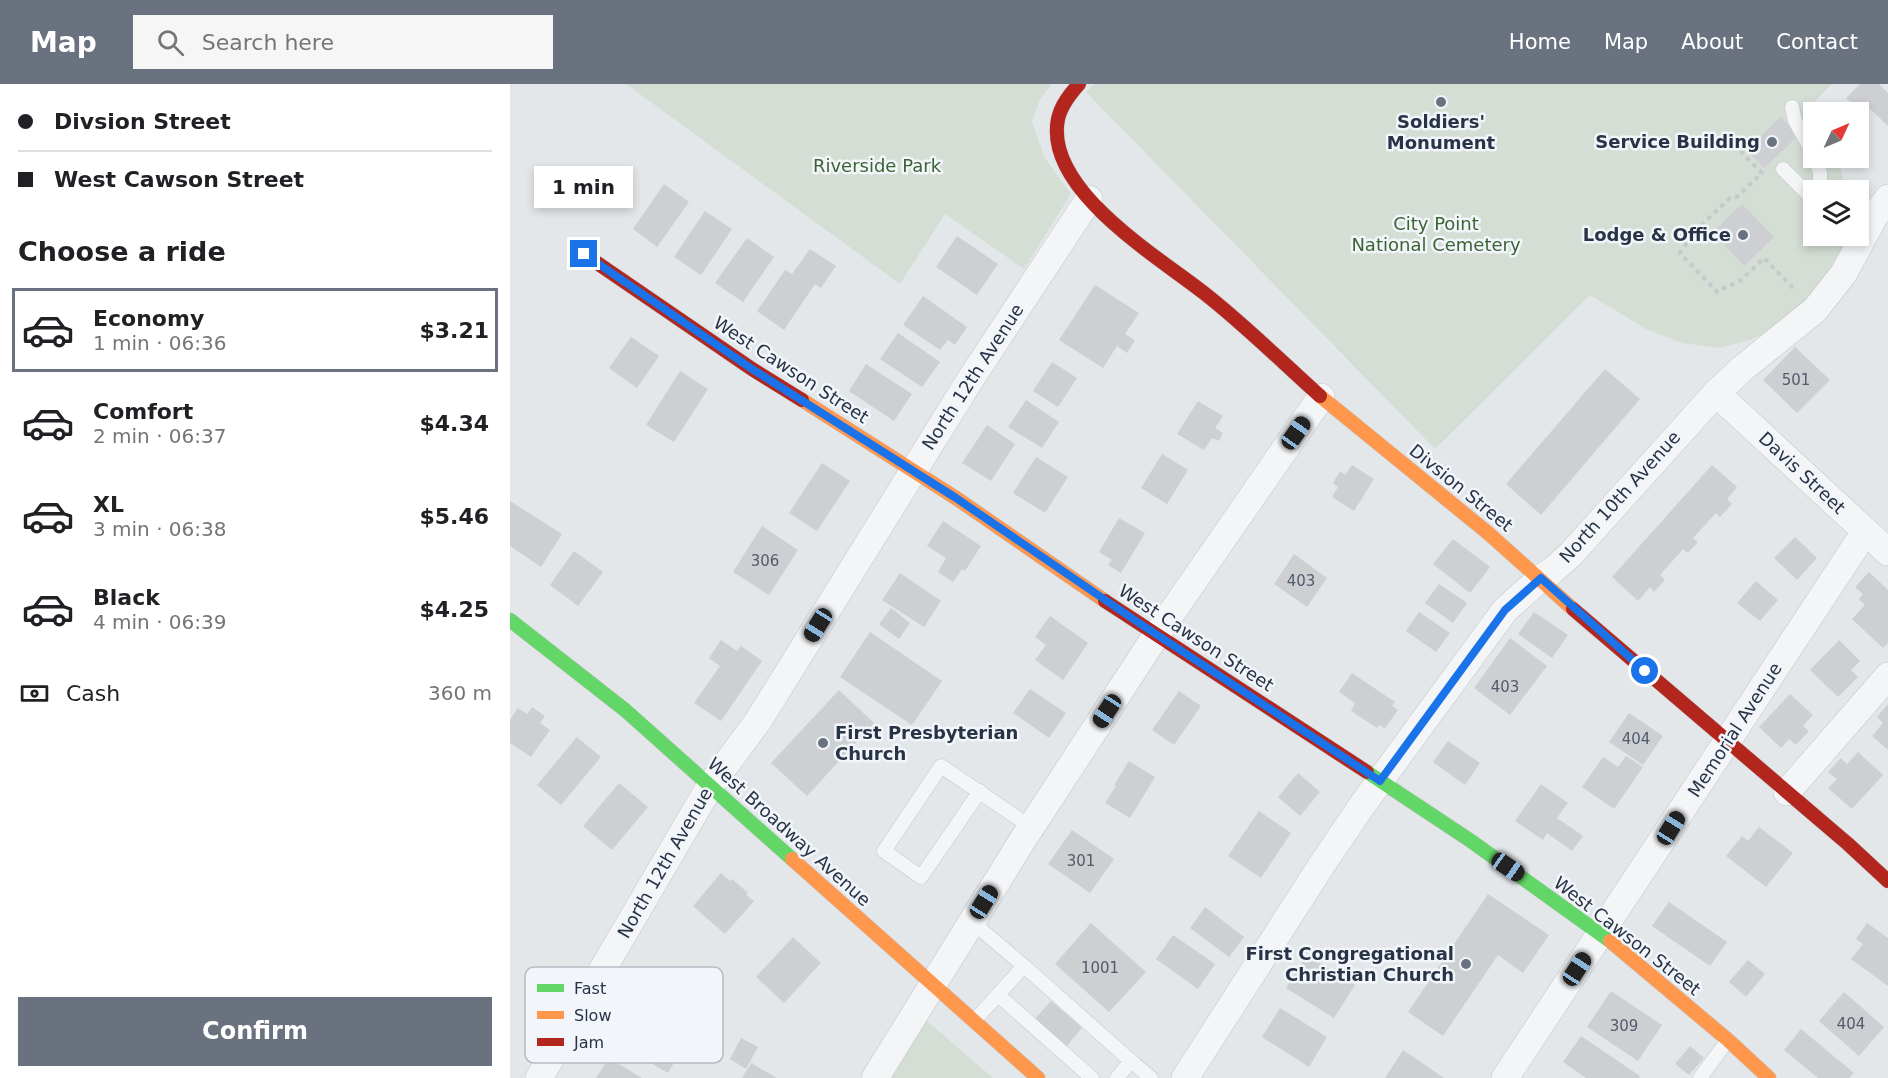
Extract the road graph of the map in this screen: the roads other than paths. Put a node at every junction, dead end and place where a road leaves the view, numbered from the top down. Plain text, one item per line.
1 (1078, 84) edge
2 (1792, 107) dead end
3 (1803, 136) edge
4 (1783, 169) dead end
5 (1803, 186) edge
6 (1888, 198) edge
7 (1089, 199) junction
8 (1869, 223) edge
9 (1853, 246) edge
10 (584, 254) dead end
11 (1716, 393) junction
12 (1321, 397) junction
13 (913, 471) junction
14 (1865, 532) junction
15 (1888, 552) edge
16 (1541, 578) junction
17 (510, 620) edge
18 (1156, 634) junction
19 (1888, 676) edge
20 (1726, 741) junction
21 (1380, 781) junction
22 (710, 786) junction
23 (980, 791) junction
24 (1786, 792) junction
25 (1031, 826) junction
26 (1886, 876) edge
27 (972, 922) junction
28 (1601, 933) junction
29 (1024, 966) junction
30 (604, 967) edge
31 (933, 985) junction
32 (998, 995) junction
33 (974, 1021) junction
34 (1728, 1040) junction
35 (1131, 1061) junction
36 (548, 1063) edge
37 (539, 1078) edge
38 (875, 1078) edge
39 (1038, 1078) edge
40 (1092, 1078) edge
41 (1117, 1078) edge
42 (1151, 1078) edge
43 (1185, 1078) edge
44 (1505, 1078) edge
45 (1700, 1078) edge
46 (1769, 1078) edge

1 - 7 street, Divsion Street
2 - 3 lane
4 - 5 lane
6 - 8 street, North 10th Avenue
7 - 12 street, Divsion Street
7 - 13 street, North 12th Avenue
9 - 11 street, North 10th Avenue
10 - 13 street, West Cawson Street
11 - 14 street, Davis Street
11 - 16 street, North 10th Avenue
12 - 16 street, Divsion Street
12 - 18 street
13 - 18 street, West Cawson Street
13 - 22 street, North 12th Avenue
14 - 15 street, Davis Street
14 - 20 street, Memorial Avenue
16 - 20 street, Divsion Street
16 - 21 street, North 10th Avenue
17 - 22 street, West Broadway Avenue
18 - 21 street, West Cawson Street
18 - 25 street
19 - 24 street
20 - 24 street, Divsion Street
20 - 28 street, Memorial Avenue
21 - 28 street, West Cawson Street
21 - 43 street, North 10th Avenue
22 - 30 street, North 12th Avenue
22 - 31 street, West Broadway Avenue
23 - 23 lane
23 - 25 lane
24 - 26 street, Divsion Street
25 - 27 street
27 - 29 lane
27 - 31 street
28 - 34 street, West Cawson Street
28 - 44 street, Memorial Avenue
29 - 32 lane
29 - 35 lane
31 - 33 street, West Broadway Avenue
31 - 38 street
32 - 33 lane
32 - 40 lane
33 - 39 street, West Broadway Avenue
34 - 45 lane
34 - 46 street, West Cawson Street
35 - 41 lane
35 - 42 lane
36 - 37 street, North 12th Avenue

